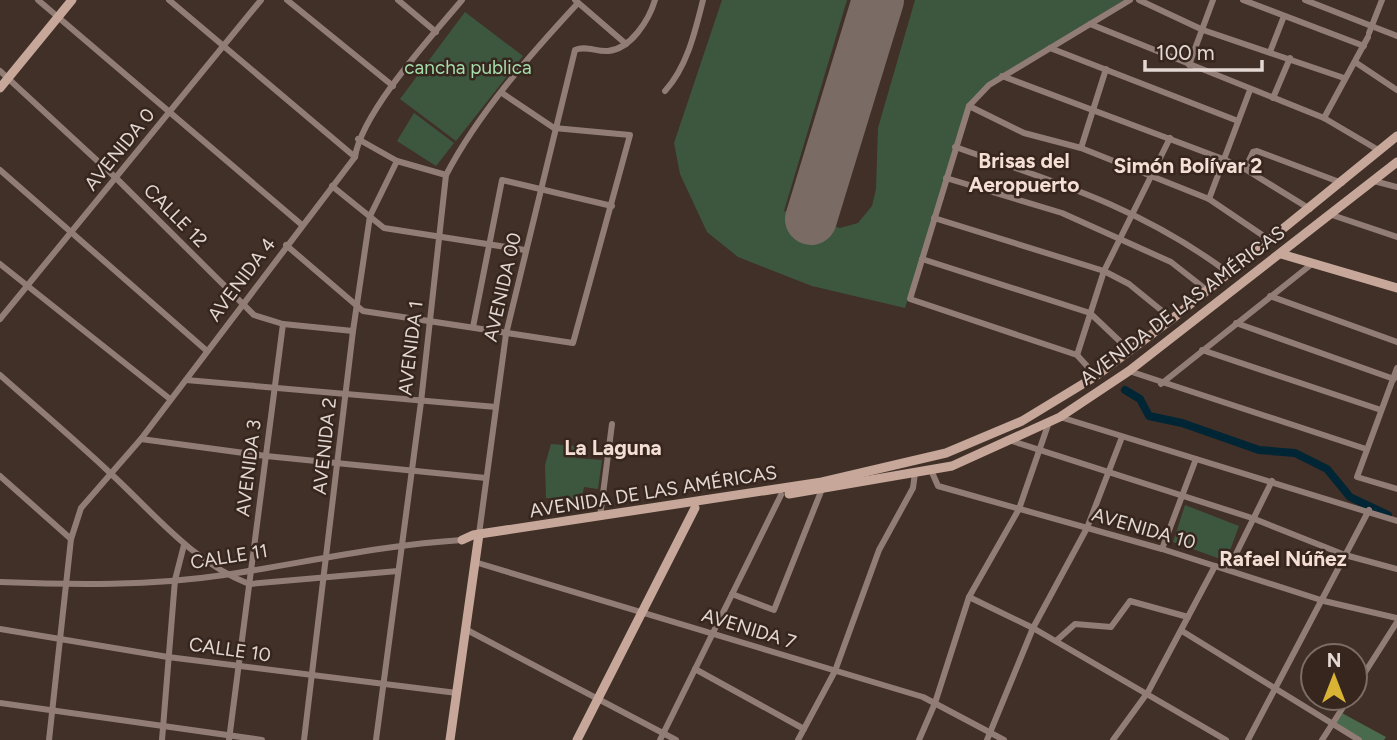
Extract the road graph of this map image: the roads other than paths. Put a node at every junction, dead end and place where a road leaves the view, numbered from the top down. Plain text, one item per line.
1 (38, 0) edge
2 (72, 0) edge
3 (169, 0) edge
4 (261, 0) edge
5 (287, 0) edge
6 (398, 0) edge
7 (463, 0) edge
8 (655, 0) edge
9 (703, 0) edge
10 (1130, 0) edge
11 (1139, 0) edge
12 (1213, 0) edge
13 (1243, 0) edge
14 (1305, 0) edge
15 (1382, 0) edge
16 (576, 1) edge
17 (1284, 16) junction
18 (58, 17) junction
19 (1090, 24) junction
20 (1203, 30) junction
21 (436, 32) junction
22 (1369, 32) junction
23 (1397, 36) edge
24 (626, 44) junction
25 (224, 46) junction
26 (1364, 46) junction
27 (1050, 48) junction
28 (1270, 52) junction
29 (1290, 58) junction
30 (1355, 62) junction
31 (1189, 65) junction
32 (1106, 69) junction
33 (0, 71) edge
34 (1002, 76) junction
35 (1344, 78) junction
36 (8, 79) junction
37 (393, 86) junction
38 (0, 88) edge
39 (1250, 90) junction
40 (1397, 90) edge
41 (664, 91) dead end
42 (502, 93) junction
43 (1273, 98) junction
44 (968, 106) junction
45 (1093, 108) junction
46 (169, 113) junction
47 (1324, 118) junction
48 (1238, 121) junction
49 (554, 128) junction
50 (1397, 136) edge
51 (1170, 138) junction
52 (358, 139) junction
53 (955, 147) junction
54 (1081, 148) junction
55 (1380, 151) junction
56 (355, 157) junction
57 (1223, 159) junction
58 (397, 161) junction
59 (1397, 162) edge
60 (1245, 169) junction
61 (0, 170) edge
62 (446, 176) junction
63 (1153, 176) junction
64 (116, 178) junction
65 (946, 178) junction
66 (1374, 181) junction
67 (1342, 183) junction
68 (332, 186) junction
69 (1397, 187) edge
70 (541, 190) junction
71 (1209, 199) junction
72 (612, 206) junction
73 (1310, 209) junction
74 (1133, 212) junction
75 (1329, 214) junction
76 (370, 216) junction
77 (934, 219) junction
78 (302, 225) junction
79 (70, 234) junction
80 (442, 237) junction
81 (1397, 237) edge
82 (1119, 238) junction
83 (1271, 241) junction
84 (489, 244) junction
85 (286, 245) junction
86 (525, 250) junction
87 (1281, 254) junction
88 (922, 259) junction
89 (1313, 263) junction
90 (0, 264) edge
91 (1104, 271) junction
92 (1230, 274) junction
93 (26, 286) junction
94 (1397, 288) edge
95 (1208, 291) junction
96 (1270, 296) junction
97 (243, 303) junction
98 (357, 305) junction
99 (1090, 313) junction
100 (0, 319) edge
101 (1172, 319) junction
102 (430, 321) junction
103 (1236, 323) junction
104 (282, 324) junction
105 (473, 327) junction
106 (353, 331) junction
107 (506, 334) junction
108 (1397, 342) edge
109 (1129, 350) junction
110 (1202, 350) junction
111 (207, 351) junction
112 (1077, 355) junction
113 (1119, 358) junction
114 (1397, 368) edge
115 (1129, 372) junction
116 (1099, 374) junction
117 (0, 375) edge
118 (1394, 379) junction
119 (186, 380) junction
120 (1113, 383) junction
121 (1161, 384) junction
122 (274, 388) junction
123 (345, 395) junction
124 (170, 399) junction
125 (421, 402) junction
126 (496, 407) junction
127 (1381, 410) junction
128 (1060, 417) junction
129 (1049, 422) junction
130 (612, 424) dead end
131 (1122, 437) junction
132 (141, 439) junction
133 (1012, 441) junction
134 (1366, 449) junction
135 (1040, 451) junction
136 (266, 456) junction
137 (1196, 458) junction
138 (338, 464) junction
139 (931, 470) junction
140 (109, 472) junction
141 (411, 472) junction
142 (1109, 473) junction
143 (915, 474) junction
144 (0, 476) edge
145 (486, 478) junction
146 (1272, 481) junction
147 (822, 489) junction
148 (1397, 489) edge
149 (781, 495) junction
150 (1182, 497) junction
151 (695, 508) junction
152 (1019, 509) junction
153 (1369, 510) junction
154 (600, 517) junction
155 (1252, 518) junction
156 (1397, 521) edge
157 (1087, 528) junction
158 (479, 537) junction
159 (71, 539) junction
160 (462, 540) joint
161 (401, 543) junction
162 (184, 545) junction
163 (1162, 549) junction
164 (327, 555) junction
165 (1345, 555) junction
166 (478, 563) junction
167 (1216, 566) junction
168 (251, 569) junction
169 (1228, 569) junction
170 (1397, 569) edge
171 (398, 571) junction
172 (226, 575) junction
173 (325, 577) junction
174 (175, 580) junction
175 (0, 582) edge
176 (65, 584) junction
177 (249, 584) junction
178 (732, 594) junction
179 (970, 597) junction
180 (1324, 601) junction
181 (642, 611) junction
182 (1188, 618) junction
183 (1397, 620) edge
184 (1033, 628) junction
185 (0, 629) edge
186 (467, 630) junction
187 (1182, 631) junction
188 (713, 633) junction
189 (58, 639) junction
190 (1056, 641) junction
191 (168, 657) junction
192 (1369, 665) edge
193 (239, 667) junction
194 (695, 669) junction
195 (835, 671) junction
196 (312, 676) junction
197 (382, 685) junction
198 (1275, 689) junction
199 (1149, 692) junction
200 (457, 693) junction
201 (599, 698) junction
202 (0, 703) edge
203 (935, 703) junction
204 (51, 710) junction
205 (1340, 712) edge
206 (1332, 725) junction
207 (163, 726) junction
208 (804, 729) junction
209 (662, 737) edge
210 (988, 737) edge
211 (230, 738) edge
212 (49, 740) edge
213 (162, 740) edge
214 (262, 740) edge
215 (304, 740) edge
216 (376, 740) edge
217 (450, 740) edge
218 (577, 740) edge
219 (676, 740) edge
220 (798, 740) edge
221 (919, 740) edge
222 (1004, 740) edge
223 (1113, 740) edge
224 (1226, 740) edge
225 (1248, 740) edge
226 (1322, 740) edge
227 (1359, 740) edge

1 - 18 street
2 - 18 main road
3 - 25 street
4 - 25 street, AVENIDA 0
5 - 37 street
6 - 21 street
7 - 21 street, AVENIDA 4
8 - 24 street
9 - 41 street
10 - 19 street
11 - 20 street
12 - 20 street
13 - 17 street
14 - 22 street
15 - 22 street
16 - 24 street
16 - 42 street, AVENIDA 1
17 - 26 street
17 - 28 street
18 - 36 main road
18 - 46 street
19 - 27 street
19 - 31 street
20 - 28 street
20 - 31 street
21 - 37 street, AVENIDA 4
22 - 23 street
22 - 26 street
24 - 49 street, AVENIDA 00
25 - 46 street, AVENIDA 0
25 - 56 street
26 - 30 street
27 - 32 street
27 - 34 street
28 - 29 street
29 - 35 street
29 - 43 street
30 - 35 street
30 - 40 street
31 - 39 street
32 - 45 street
32 - 48 street
33 - 36 street, CALLE 12
34 - 44 street
34 - 45 street
35 - 47 street
36 - 38 main road
36 - 64 street, CALLE 12
37 - 52 street, AVENIDA 4
39 - 43 street
39 - 48 street
42 - 49 street
42 - 62 street, AVENIDA 1
43 - 47 street
44 - 53 street
44 - 54 street
45 - 51 street
45 - 54 street
46 - 64 street, AVENIDA 0
46 - 78 street
47 - 55 street
48 - 57 street
49 - 70 street, AVENIDA 00
49 - 72 street
50 - 55 main road, AVENIDA DE LAS AMÉRICAS
51 - 57 street
51 - 63 street
52 - 56 street, AVENIDA 4
52 - 58 street
53 - 65 street
53 - 74 street
54 - 63 street
55 - 67 main road, AVENIDA DE LAS AMÉRICAS
56 - 68 street, AVENIDA 4
57 - 60 street
57 - 71 street
58 - 62 street
58 - 76 street, AVENIDA 2
59 - 66 main road, AVENIDA DE LAS AMÉRICAS
60 - 67 street
60 - 73 street
61 - 79 street
62 - 80 street, AVENIDA 1
63 - 71 street
63 - 74 street
64 - 79 street, AVENIDA 0
64 - 97 street, CALLE 12
65 - 77 street
65 - 82 street
66 - 69 street
66 - 75 main road, AVENIDA DE LAS AMÉRICAS
67 - 73 main road, AVENIDA DE LAS AMÉRICAS
68 - 76 street
68 - 78 street, AVENIDA 4
70 - 72 street
70 - 84 street
70 - 86 street, AVENIDA 00
71 - 83 street
72 - 107 street
73 - 83 main road, AVENIDA DE LAS AMÉRICAS
74 - 82 street
74 - 92 street
75 - 81 street
75 - 87 main road, AVENIDA DE LAS AMÉRICAS
76 - 80 street
76 - 98 street, AVENIDA 2
77 - 88 street
77 - 91 street
78 - 85 street, AVENIDA 4
79 - 93 street, AVENIDA 0
79 - 111 street
80 - 84 street
80 - 102 street, AVENIDA 1
82 - 91 street
82 - 95 street
83 - 92 main road, AVENIDA DE LAS AMÉRICAS
84 - 86 street
84 - 105 street
85 - 97 street, AVENIDA 4
85 - 98 street
86 - 107 street, AVENIDA 00
87 - 89 main road
87 - 115 main road, AVENIDA DE LAS AMÉRICAS
88 - 99 street
88 - 112 street
89 - 94 main road
89 - 96 street
90 - 93 street
91 - 99 street
91 - 101 street
92 - 95 main road, AVENIDA DE LAS AMÉRICAS
93 - 100 street, AVENIDA 0
93 - 124 street
95 - 101 main road, AVENIDA DE LAS AMÉRICAS
96 - 103 street
96 - 108 street
97 - 104 street, CALLE 12
97 - 111 street, AVENIDA 4
98 - 102 street
98 - 106 street, AVENIDA 2
99 - 109 street
99 - 112 street
101 - 109 main road, AVENIDA DE LAS AMÉRICAS
102 - 105 street
102 - 125 street, AVENIDA 1
103 - 110 street
103 - 118 street
104 - 106 street, CALLE 12
104 - 122 street, AVENIDA 3
105 - 107 street
106 - 123 street, AVENIDA 2
107 - 126 street, AVENIDA 00
109 - 113 main road, AVENIDA DE LAS AMÉRICAS
110 - 121 street
110 - 127 street
111 - 119 street, AVENIDA 4
112 - 116 street
113 - 115 main road
113 - 116 main road, AVENIDA DE LAS AMÉRICAS
114 - 118 street
115 - 120 main road, AVENIDA DE LAS AMÉRICAS
115 - 121 street
116 - 120 main road
116 - 154 main road, AVENIDA DE LAS AMÉRICAS
117 - 140 street
118 - 127 street
119 - 122 street
119 - 124 street, AVENIDA 4
120 - 128 main road, AVENIDA DE LAS AMÉRICAS
121 - 134 street
122 - 123 street
122 - 136 street, AVENIDA 3
123 - 125 street
123 - 138 street, AVENIDA 2
124 - 132 street, AVENIDA 4
125 - 126 street
125 - 141 street, AVENIDA 1
126 - 145 street, AVENIDA 00
127 - 134 street
128 - 129 main road, AVENIDA DE LAS AMÉRICAS
128 - 131 street
129 - 133 main road, AVENIDA DE LAS AMÉRICAS
129 - 135 street
130 - 154 street
131 - 137 street
131 - 142 street
132 - 136 street
132 - 140 street, AVENIDA 4
133 - 135 street
133 - 139 main road, AVENIDA DE LAS AMÉRICAS
134 - 148 street
135 - 142 street
135 - 152 street
136 - 138 street
136 - 168 street, AVENIDA 3
137 - 146 street
137 - 150 street
138 - 141 street
138 - 164 street, AVENIDA 2
139 - 143 main road, AVENIDA DE LAS AMÉRICAS
139 - 152 street, AVENIDA 10
140 - 159 street, AVENIDA 4
140 - 162 street
141 - 145 street
141 - 161 street, AVENIDA 1
142 - 150 street
142 - 157 street
143 - 147 main road, AVENIDA DE LAS AMÉRICAS
143 - 195 street
144 - 159 street
145 - 158 street, AVENIDA 00
146 - 153 street
146 - 155 street
147 - 149 main road, AVENIDA DE LAS AMÉRICAS
147 - 178 street
149 - 151 main road, AVENIDA DE LAS AMÉRICAS
149 - 178 street
150 - 155 street
150 - 163 street
151 - 158 main road
151 - 181 main road, AVENIDA DE LAS AMÉRICAS
152 - 157 street, AVENIDA 10
152 - 179 street
153 - 156 street
153 - 165 street
154 - 158 main road, AVENIDA DE LAS AMÉRICAS
155 - 165 street
155 - 169 street
157 - 163 street, AVENIDA 10
157 - 184 street
158 - 160 main road, AVENIDA DE LAS AMÉRICAS
158 - 166 main road
159 - 176 street, AVENIDA 4
160 - 161 street, CALLE 11
161 - 164 street, CALLE 11
161 - 171 street, AVENIDA 1
162 - 172 street
162 - 174 street
163 - 167 street, AVENIDA 10
164 - 168 street, CALLE 11
164 - 173 street, AVENIDA 2
165 - 170 street
165 - 180 street
166 - 181 street, AVENIDA 7
166 - 186 main road
167 - 169 street, AVENIDA 10
167 - 182 street
168 - 172 street, CALLE 11
168 - 177 street, AVENIDA 3
169 - 180 street, AVENIDA 10
171 - 173 street
171 - 197 street, AVENIDA 1
172 - 174 street, CALLE 11
172 - 177 street
173 - 177 street
173 - 196 street, AVENIDA 2
174 - 176 street, CALLE 11
174 - 191 street
175 - 176 street, CALLE 11
176 - 189 street, AVENIDA 4
177 - 193 street, AVENIDA 3
178 - 188 street
179 - 184 street
179 - 203 street
180 - 183 street, AVENIDA 10
180 - 198 street
181 - 188 street, AVENIDA 7
181 - 201 main road, AVENIDA DE LAS AMÉRICAS
182 - 187 street
182 - 190 street
183 - 192 street
184 - 190 street
184 - 210 street
185 - 189 street, CALLE 10
186 - 200 main road
186 - 201 street
187 - 198 street
187 - 199 street
188 - 194 street
188 - 195 street, AVENIDA 7
189 - 191 street, CALLE 10
189 - 204 street, AVENIDA 4
190 - 199 street
191 - 193 street, CALLE 10
191 - 207 street
193 - 196 street, CALLE 10
193 - 211 street, AVENIDA 3
194 - 208 street
194 - 209 street
195 - 203 street, AVENIDA 7
195 - 208 street
196 - 197 street, CALLE 10
196 - 215 street, AVENIDA 2
197 - 200 street, CALLE 10
197 - 216 street, AVENIDA 1
198 - 206 street
198 - 225 street
199 - 223 street
199 - 224 street
200 - 217 main road
201 - 209 street
201 - 218 main road, AVENIDA DE LAS AMÉRICAS
202 - 204 street
203 - 210 street, AVENIDA 7
203 - 221 street
204 - 207 street
204 - 212 street, AVENIDA 4
205 - 206 street
206 - 226 street
206 - 227 street
207 - 211 street
207 - 213 street
208 - 220 street
209 - 219 street
210 - 222 street, AVENIDA 7
211 - 214 street

